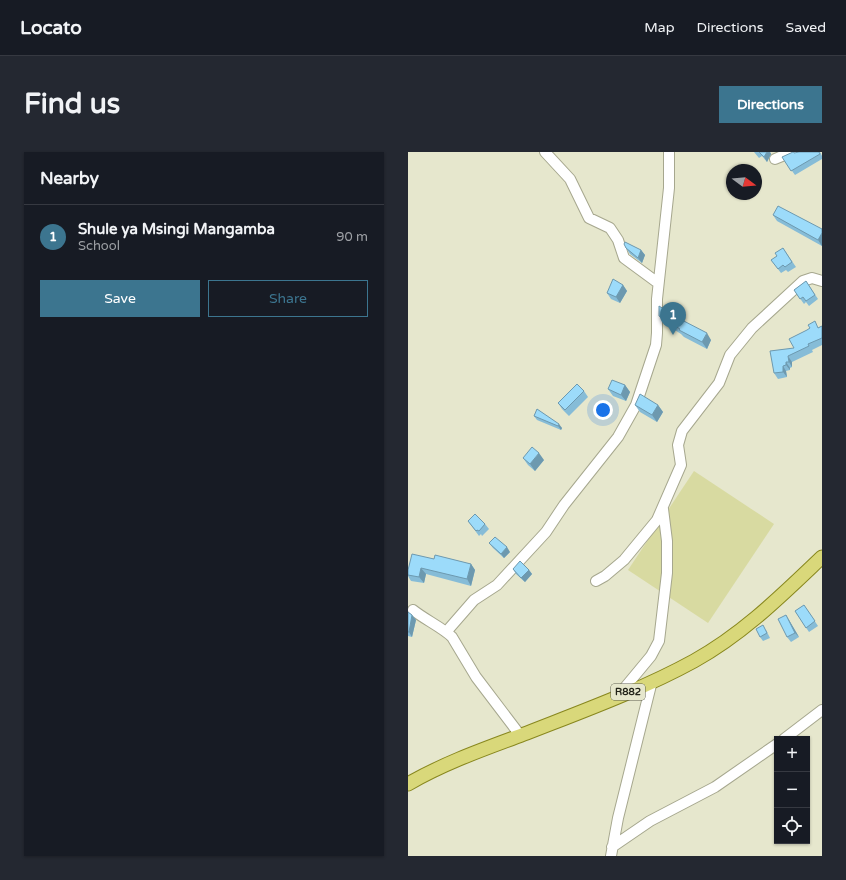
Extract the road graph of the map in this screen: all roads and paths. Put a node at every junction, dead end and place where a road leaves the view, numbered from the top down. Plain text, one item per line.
1 (545, 152) edge
2 (669, 152) edge
3 (792, 152) edge
4 (775, 159) dead end
5 (822, 281) edge
6 (658, 283) junction
7 (663, 509) junction
8 (822, 557) edge
9 (596, 581) dead end
10 (413, 610) dead end
11 (447, 632) junction
12 (652, 681) junction
13 (617, 697) junction
14 (822, 710) edge
15 (520, 735) junction
16 (788, 736) edge
17 (774, 746) edge
18 (408, 784) edge
19 (612, 851) edge

1 - 6 street
2 - 6 street
3 - 4 street
5 - 7 street
6 - 11 street
7 - 9 street
7 - 13 street
8 - 12 main road, R882
10 - 11 street
11 - 15 street
12 - 13 main road, R882
12 - 19 street
13 - 15 main road, R882
14 - 16 street
15 - 18 main road, R882
17 - 19 street

